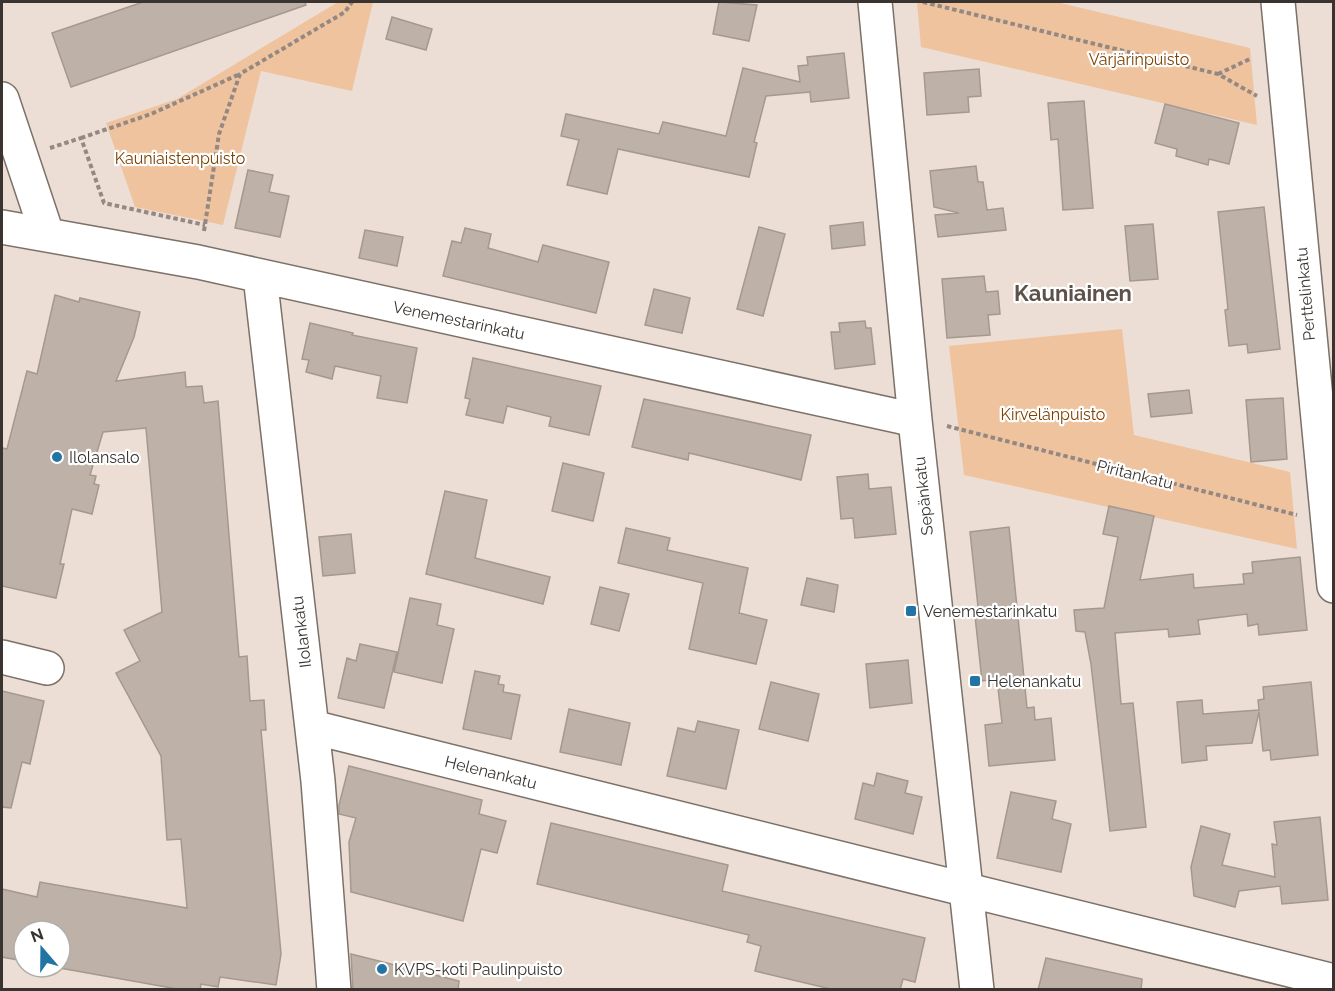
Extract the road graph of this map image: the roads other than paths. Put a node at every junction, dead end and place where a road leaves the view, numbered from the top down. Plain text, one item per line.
1 (875, 2) edge
2 (1278, 2) edge
3 (2, 99) edge
4 (2, 227) edge
5 (47, 234) junction
6 (260, 276) junction
7 (930, 423) junction
8 (1329, 530) edge
9 (1334, 586) edge
10 (2, 657) edge
11 (47, 668) dead end
12 (312, 727) junction
13 (968, 892) junction
14 (1334, 981) edge
15 (334, 990) edge
16 (977, 990) edge

1 - 7 street, Sepänkatu
2 - 8 street, Perttelinkatu
3 - 5 street
4 - 5 street, Venemestarinkatu
5 - 6 street, Venemestarinkatu
6 - 7 street, Venemestarinkatu
6 - 12 street, Ilolankatu
7 - 13 street, Sepänkatu
8 - 9 street, Perttelinkatu
10 - 11 street
12 - 13 street, Helenankatu
12 - 15 street, Ilolankatu
13 - 14 street, Helenankatu
13 - 16 street, Sepänkatu

